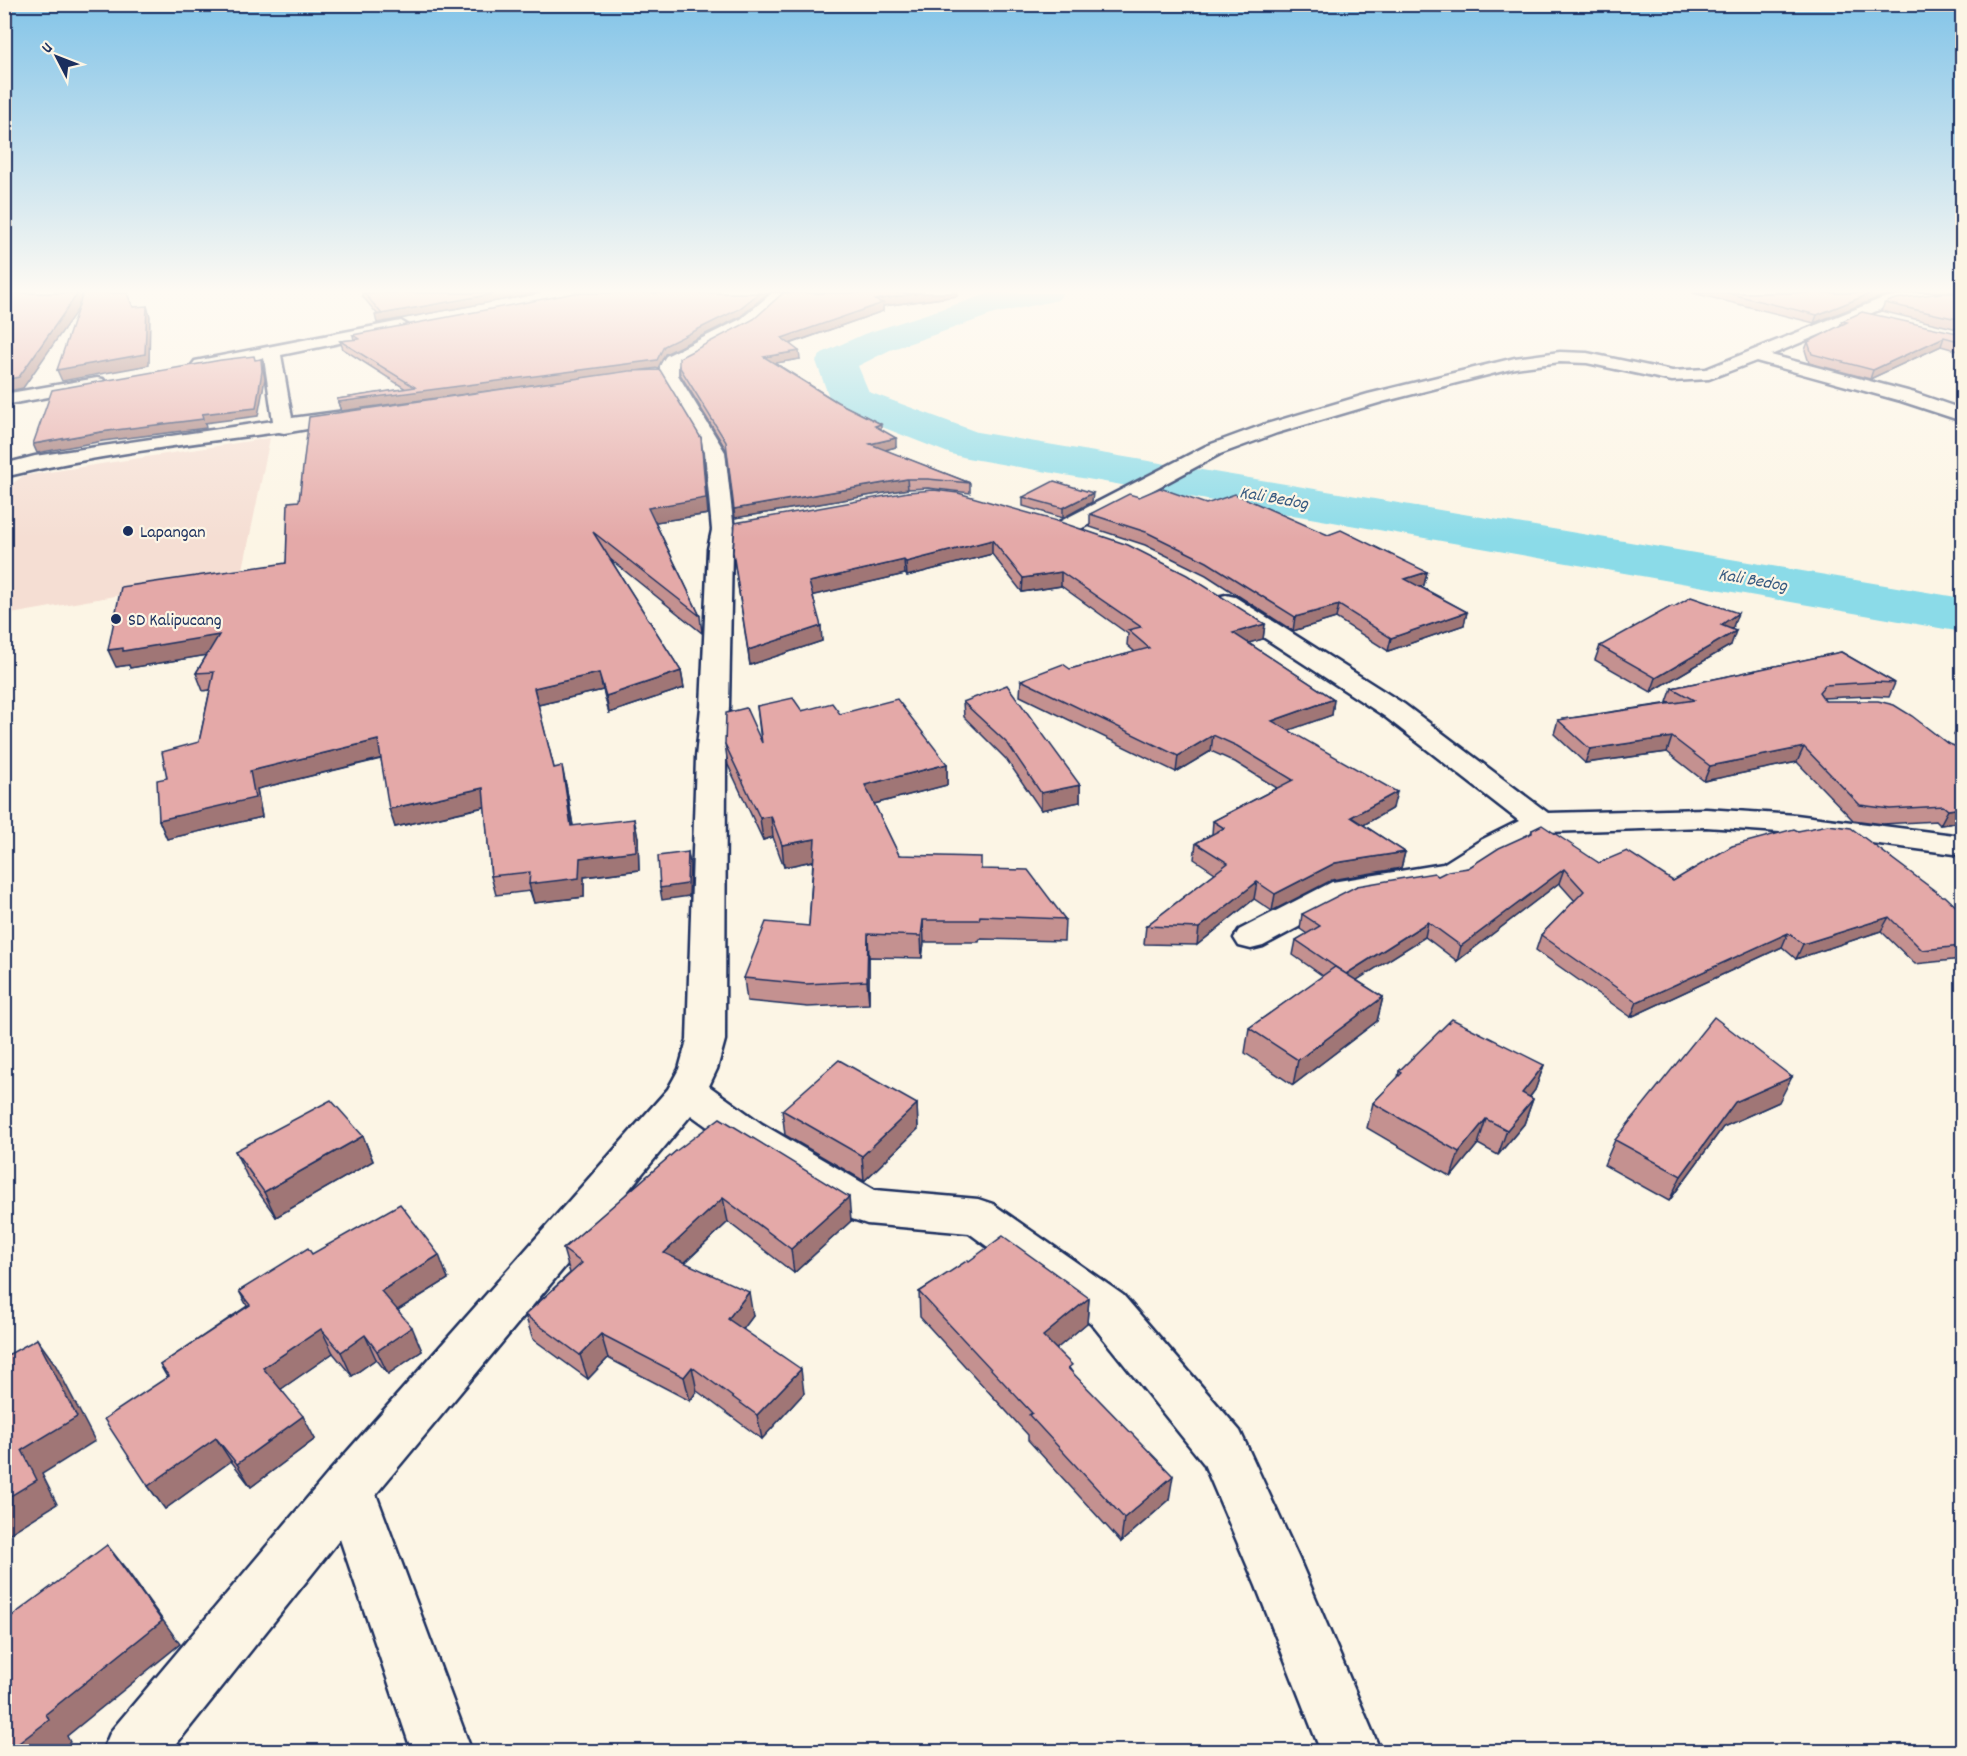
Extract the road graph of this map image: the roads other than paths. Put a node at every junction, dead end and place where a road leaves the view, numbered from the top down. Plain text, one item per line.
1 (276, 375) edge
2 (664, 375) edge
3 (1472, 375) edge
4 (1667, 375) edge
5 (1700, 375) edge
6 (1826, 375) edge
7 (115, 380) edge
8 (4, 400) edge
9 (372, 413) edge
10 (1962, 415) edge
11 (284, 427) junction
12 (4, 471) edge
13 (1096, 538) edge
14 (1205, 587) edge
15 (1541, 823) junction
16 (1962, 846) edge
17 (1251, 938) dead end
18 (687, 1091) junction
19 (348, 1488) junction
20 (132, 1752) edge
21 (442, 1752) edge
22 (1351, 1752) edge

1 - 11 street
2 - 18 street
3 - 13 street
4 - 5 street
6 - 10 street
7 - 8 street
9 - 11 street
11 - 12 street
14 - 15 street
15 - 16 street
15 - 17 street
18 - 19 street
18 - 22 street
19 - 20 street
19 - 21 street

